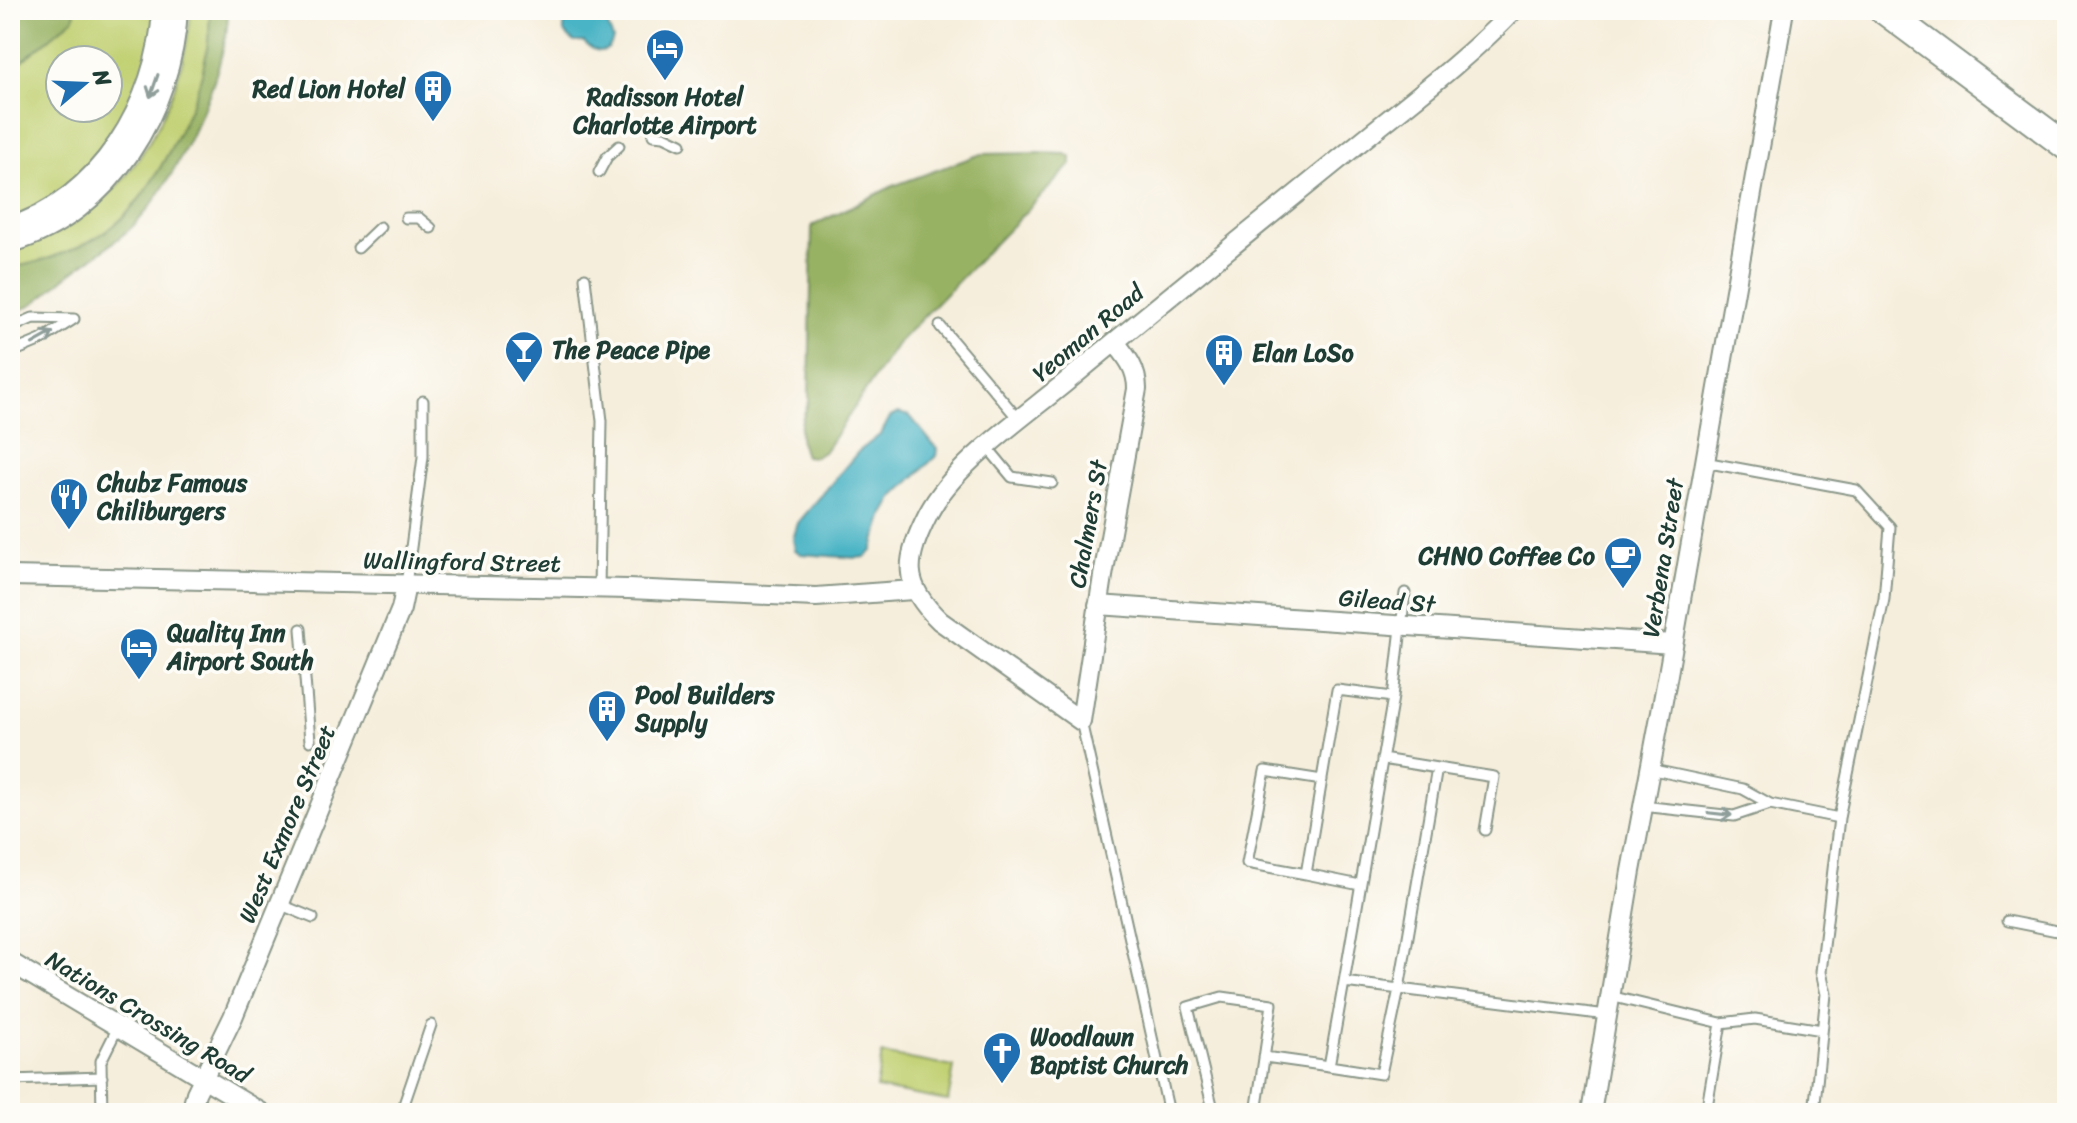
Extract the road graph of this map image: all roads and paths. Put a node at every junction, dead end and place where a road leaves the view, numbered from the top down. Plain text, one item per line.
1 (170, 10) edge
2 (1514, 10) edge
3 (1784, 10) edge
4 (1883, 10) edge
5 (653, 135) dead end
6 (681, 144) dead end
7 (619, 146) dead end
8 (2067, 147) edge
9 (599, 172) dead end
10 (406, 218) dead end
11 (380, 227) dead end
12 (431, 228) dead end
13 (10, 235) edge
14 (358, 248) dead end
15 (585, 278) dead end
16 (940, 326) dead end
17 (10, 328) edge
18 (1115, 342) junction
19 (10, 353) edge
20 (423, 401) dead end
21 (1020, 421) junction
22 (988, 448) junction
23 (1704, 462) junction
24 (1052, 483) dead end
25 (10, 576) edge
26 (406, 585) junction
27 (599, 589) junction
28 (913, 590) junction
29 (1405, 593) dead end
30 (1098, 605) junction
31 (1401, 626) junction
32 (301, 629) dead end
33 (1673, 644) junction
34 (1393, 697) junction
35 (1081, 721) junction
36 (310, 741) dead end
37 (1382, 759) junction
38 (1437, 768) junction
39 (1649, 769) junction
40 (1322, 780) junction
41 (1770, 804) junction
42 (1642, 806) junction
43 (1839, 818) junction
44 (1485, 830) dead end
45 (1306, 874) junction
46 (1360, 885) junction
47 (279, 904) junction
48 (313, 918) dead end
49 (2007, 921) dead end
50 (2067, 933) edge
51 (10, 962) edge
52 (1344, 982) junction
53 (1399, 989) junction
54 (1610, 996) junction
55 (1607, 1015) junction
56 (1721, 1023) junction
57 (431, 1025) dead end
58 (118, 1027) junction
59 (1822, 1030) junction
60 (1265, 1057) junction
61 (1329, 1066) junction
62 (102, 1077) junction
63 (203, 1077) junction
64 (10, 1080) edge
65 (102, 1113) edge
66 (191, 1113) edge
67 (262, 1113) edge
68 (401, 1113) edge
69 (1169, 1113) edge
70 (1214, 1113) edge
71 (1256, 1113) edge
72 (1591, 1113) edge
73 (1706, 1113) edge
74 (1814, 1113) edge

1 -> 13 highway
2 - 18 street, Yeoman Road
3 - 23 street, Verbena Street
4 - 8 street
5 - 6 lane
7 - 9 lane
10 - 12 lane
11 - 14 lane
15 - 27 lane
16 - 21 lane
19 -> 17 lane
18 - 21 street, Yeoman Road
18 - 30 street, Chalmers St
20 - 26 lane
21 - 22 street, Yeoman Road
22 - 24 lane
22 - 28 street, Yeoman Road
23 - 33 street, Verbena Street
23 - 43 lane
25 - 26 street, Wallingford Street
26 - 27 street, Wallingford Street
26 - 47 street, West Exmore Street
27 - 28 street, Wallingford Street
28 - 35 street
29 - 31 lane
30 - 31 street, Gilead St
30 - 35 street, Chalmers St
31 - 33 street, Gilead St
31 - 34 lane
32 - 36 lane
33 - 39 street, Verbena Street
34 - 37 lane
34 - 40 lane
35 - 69 lane
37 - 38 lane
37 - 46 lane
38 - 44 lane
38 - 53 lane
39 - 41 lane
39 - 42 street, Verbena Street
40 - 45 lane
40 - 45 lane
42 -> 41 lane
41 - 43 lane
42 - 54 street, Verbena Street
43 - 59 lane
45 - 46 lane
46 - 52 lane
47 - 48 lane
47 - 63 street, West Exmore Street
49 - 50 lane
51 - 58 street, Nations Crossing Road
52 - 53 lane
52 - 61 lane
53 - 55 lane
53 - 61 lane
54 - 55 street, Verbena Street
54 - 56 lane
55 - 72 street, Verbena Street
56 - 59 lane
56 - 73 lane
57 - 68 lane
58 - 62 lane
58 - 63 street, Nations Crossing Road
59 - 74 lane
60 - 61 lane
60 - 70 lane
60 - 71 lane
62 - 64 lane
62 - 65 lane
63 - 66 street, West Exmore Street
63 - 67 street, Nations Crossing Road

